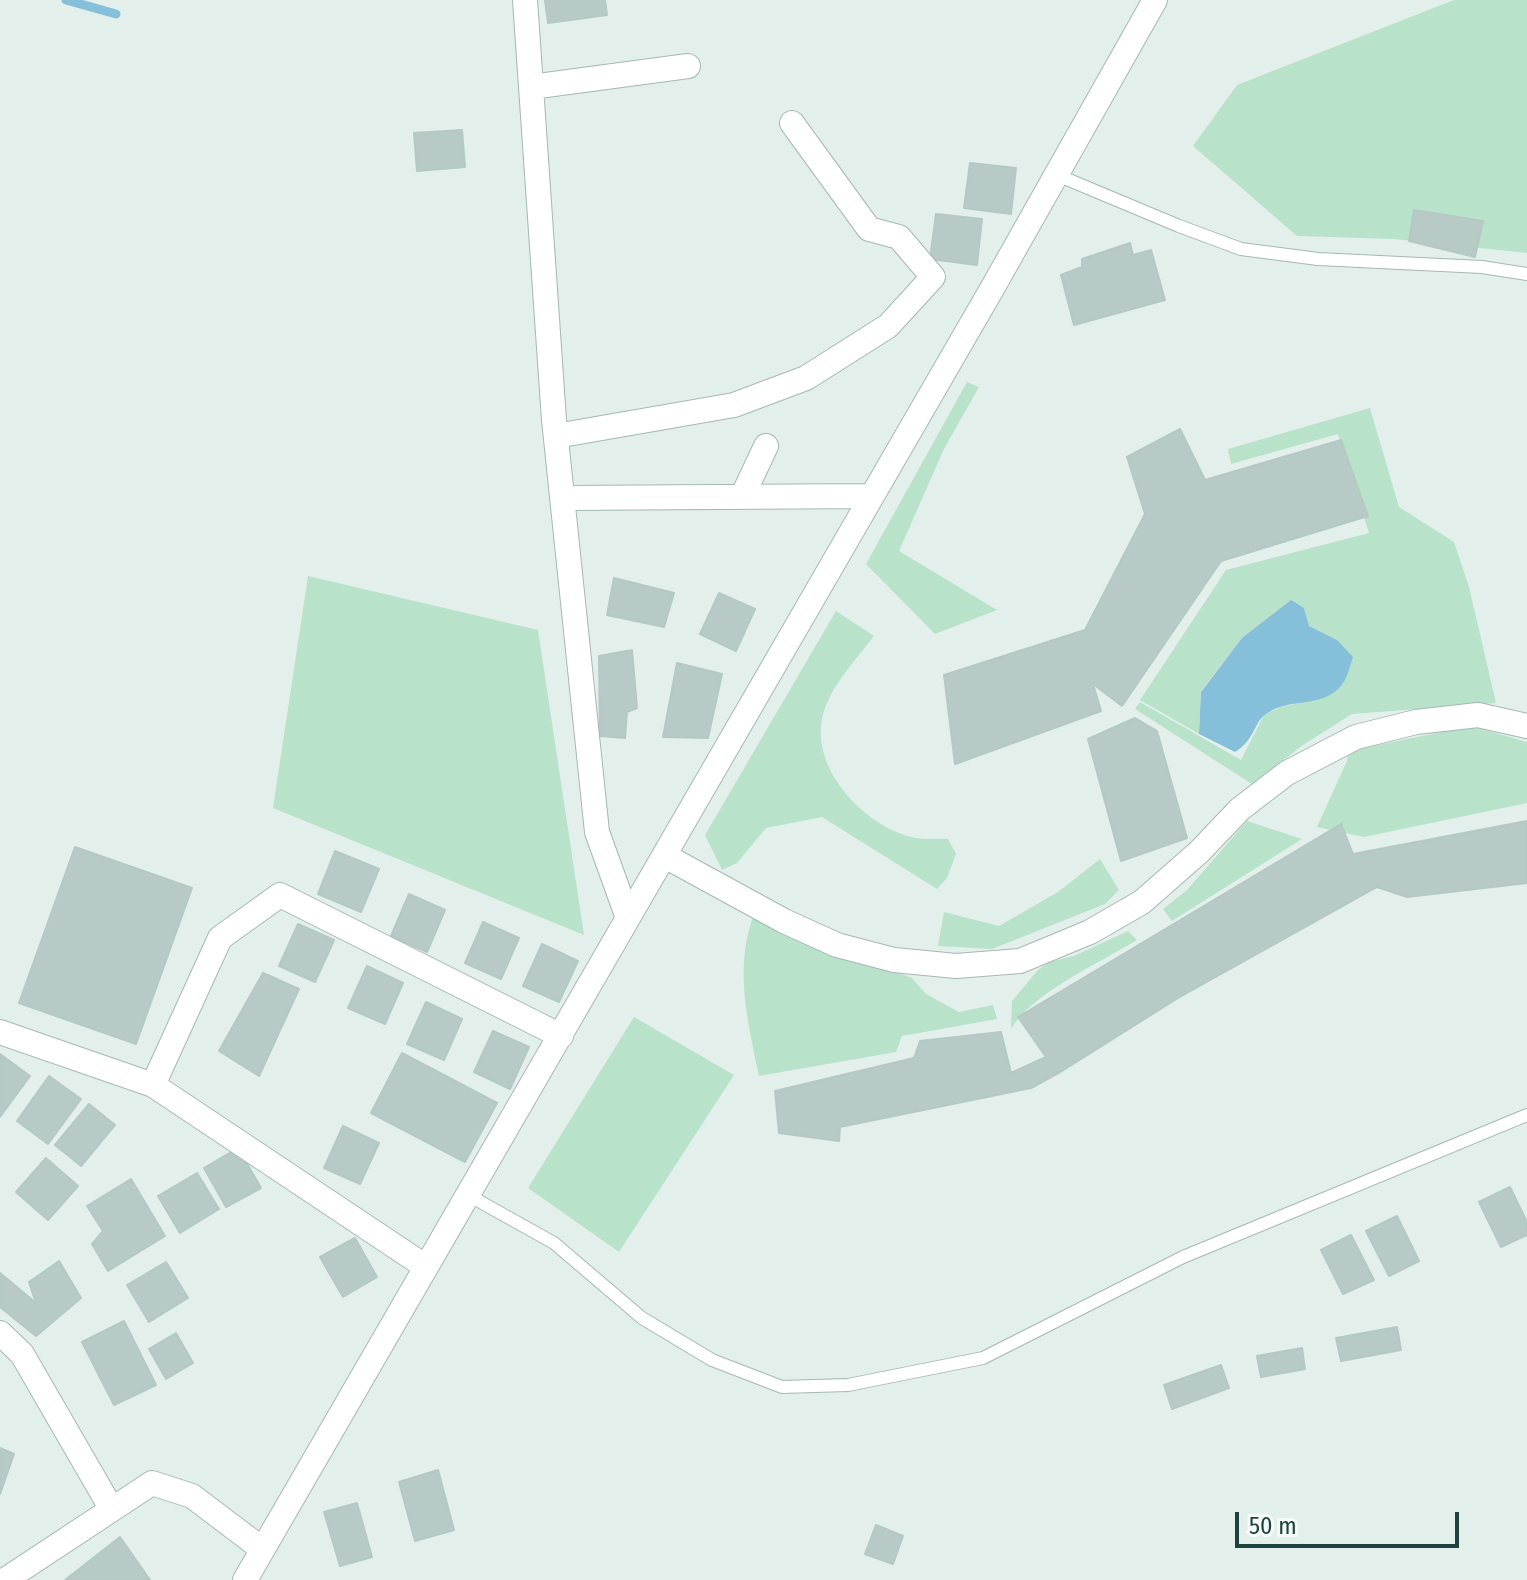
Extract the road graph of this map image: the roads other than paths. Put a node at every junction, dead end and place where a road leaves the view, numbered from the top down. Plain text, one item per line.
1 (525, 0) edge
2 (1155, 0) edge
3 (688, 66) dead end
4 (531, 87) junction
5 (792, 123) dead end
6 (1057, 175) junction
7 (1527, 274) edge
8 (556, 436) junction
9 (766, 446) dead end
10 (872, 496) junction
11 (742, 497) junction
12 (562, 498) junction
13 (1527, 726) edge
14 (665, 856) junction
15 (628, 918) junction
16 (0, 1032) edge
17 (561, 1036) junction
18 (153, 1085) junction
19 (1527, 1115) edge
20 (468, 1195) junction
21 (426, 1267) junction
22 (0, 1333) edge
23 (111, 1508) junction
24 (262, 1549) junction
25 (5, 1580) edge
26 (245, 1580) edge

1 - 4 street
2 - 6 street
3 - 4 street
4 - 8 street
5 - 8 street
6 - 7 lane
6 - 10 street
8 - 12 street
9 - 11 street
10 - 11 street
10 - 14 street
11 - 12 street
12 - 15 street
13 - 14 street
14 - 15 street
15 - 17 street
16 - 18 street
17 - 18 street
17 - 20 street
18 - 21 street
19 - 20 lane
20 - 21 street
21 - 24 street
22 - 23 street
23 - 24 street
23 - 25 street
24 - 26 street

